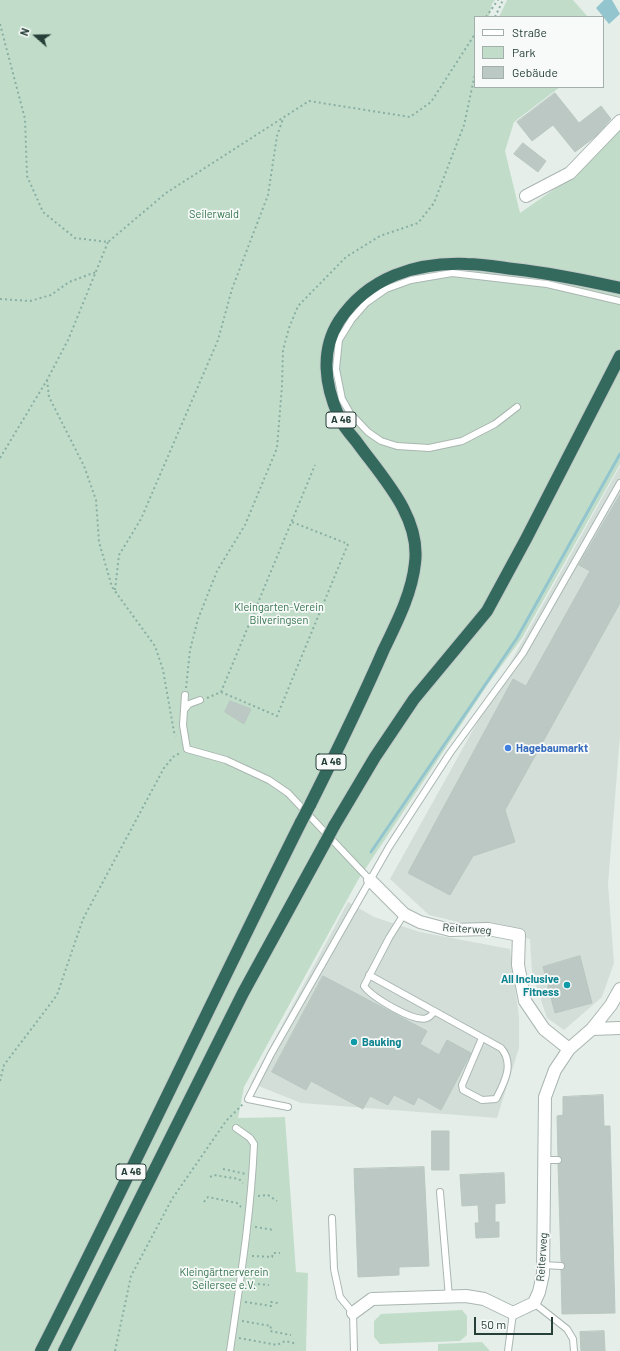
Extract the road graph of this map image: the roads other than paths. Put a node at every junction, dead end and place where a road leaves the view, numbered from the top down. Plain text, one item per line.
1 (620, 121) edge
2 (526, 196) dead end
3 (549, 279) junction
4 (620, 288) edge
5 (620, 301) edge
6 (620, 356) edge
7 (517, 407) dead end
8 (620, 483) edge
9 (186, 696) road end
10 (200, 700) road end
11 (184, 710) junction
12 (370, 880) junction
13 (404, 914) junction
14 (369, 975) junction
15 (620, 989) edge
16 (434, 1012) junction
17 (620, 1028) edge
18 (592, 1029) junction
19 (482, 1038) junction
20 (569, 1049) junction
21 (288, 1106) dead end
22 (236, 1128) dead end
23 (545, 1160) junction
24 (558, 1160) dead end
25 (440, 1192) dead end
26 (332, 1218) dead end
27 (543, 1265) junction
28 (561, 1266) dead end
29 (449, 1296) junction
30 (534, 1303) junction
31 (353, 1313) junction
32 (513, 1313) junction
33 (41, 1351) edge
34 (64, 1351) edge
35 (230, 1351) edge
36 (354, 1351) edge
37 (508, 1351) edge
38 (574, 1351) edge

1 - 2 street
3 - 4 highway, A 46
3 - 5 lane
3 - 7 lane
3 - 33 highway, A 46, bridge
6 - 34 highway, A 46, bridge
8 - 12 lane
9 - 11 lane
10 - 11 lane
11 - 12 lane
12 - 13 street, Reiterweg
12 - 21 lane
13 - 14 lane
13 - 20 street, Reiterweg
14 - 16 lane
14 - 16 lane
15 - 18 street, Reiterweg
16 - 19 lane
17 - 18 street
18 - 20 street, Reiterweg
19 - 19 lane
20 - 23 street, Reiterweg
22 - 35 lane
23 - 24 lane
23 - 27 street, Reiterweg
25 - 29 lane
26 - 31 lane
27 - 28 lane
27 - 30 street, Reiterweg
29 - 31 street
29 - 32 street
30 - 32 street
30 - 38 lane
31 - 36 lane
32 - 37 lane

